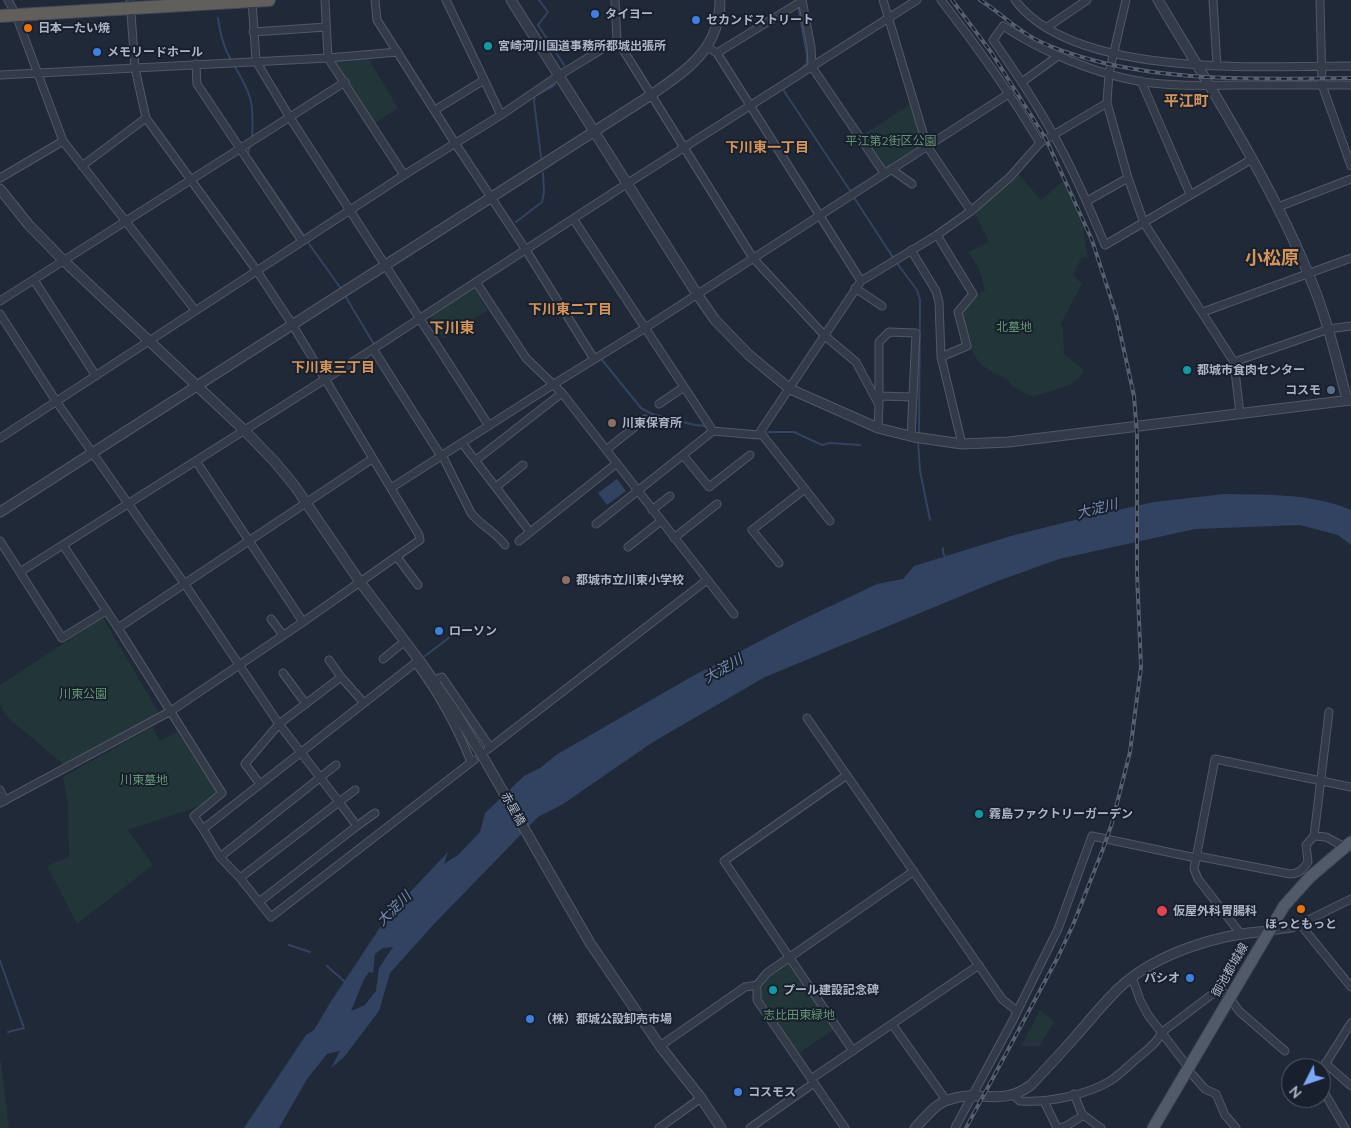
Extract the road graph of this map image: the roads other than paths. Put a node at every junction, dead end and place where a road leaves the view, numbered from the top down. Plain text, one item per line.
1 (150, 0) edge
2 (269, 0) edge
3 (325, 0) edge
4 (375, 0) edge
5 (446, 0) edge
6 (511, 0) edge
7 (615, 0) edge
8 (720, 0) edge
9 (802, 0) edge
10 (883, 0) edge
11 (918, 0) edge
12 (940, 0) edge
13 (1015, 0) edge
14 (1087, 0) edge
15 (1126, 0) edge
16 (1158, 0) edge
17 (1213, 0) edge
18 (1320, 0) edge
19 (252, 1) edge
20 (130, 3) edge
21 (12, 8) edge
22 (0, 10) edge
23 (0, 16) edge
24 (889, 18) junction
25 (326, 27) junction
26 (1046, 28) junction
27 (253, 32) junction
28 (616, 40) junction
29 (707, 47) junction
30 (398, 52) junction
31 (1113, 52) junction
32 (717, 53) junction
33 (1058, 56) junction
34 (328, 58) junction
35 (256, 61) junction
36 (196, 64) junction
37 (1197, 66) junction
38 (1217, 66) junction
39 (1321, 66) junction
40 (1351, 66) edge
41 (812, 67) junction
42 (135, 68) junction
43 (38, 73) junction
44 (1109, 73) junction
45 (0, 75) edge
46 (558, 76) junction
47 (484, 80) junction
48 (1140, 81) junction
49 (345, 82) junction
50 (1022, 82) junction
51 (1322, 85) junction
52 (1351, 85) edge
53 (1209, 86) junction
54 (1010, 93) junction
55 (651, 95) junction
56 (1107, 103) junction
57 (751, 106) junction
58 (435, 110) junction
59 (500, 115) junction
60 (289, 116) junction
61 (146, 118) junction
62 (593, 131) junction
63 (1053, 134) junction
64 (63, 141) junction
65 (455, 143) junction
66 (1040, 143) junction
67 (927, 146) junction
68 (241, 147) junction
69 (685, 148) junction
70 (1252, 159) junction
71 (82, 166) junction
72 (1351, 166) edge
73 (891, 169) junction
74 (884, 173) junction
75 (404, 175) junction
76 (0, 178) edge
77 (1128, 178) junction
78 (1351, 179) edge
79 (190, 180) junction
80 (628, 183) junction
81 (912, 184) dead end
82 (0, 189) edge
83 (1190, 194) junction
84 (491, 198) junction
85 (1087, 201) junction
86 (1278, 207) junction
87 (350, 211) junction
88 (971, 211) junction
89 (818, 216) junction
90 (574, 220) junction
91 (126, 221) junction
92 (1144, 223) junction
93 (937, 235) junction
94 (302, 242) junction
95 (526, 250) junction
96 (911, 250) junction
97 (753, 258) junction
98 (1351, 258) edge
99 (64, 261) junction
100 (386, 265) junction
101 (257, 271) junction
102 (1309, 274) junction
103 (34, 280) junction
104 (861, 281) junction
105 (476, 282) junction
106 (855, 288) junction
107 (697, 294) junction
108 (0, 301) edge
109 (882, 306) dead end
110 (195, 310) junction
111 (1203, 312) junction
112 (0, 314) edge
113 (421, 318) junction
114 (292, 324) junction
115 (1351, 326) edge
116 (645, 328) junction
117 (1328, 329) junction
118 (825, 336) junction
119 (148, 340) junction
120 (376, 347) junction
121 (941, 357) junction
122 (594, 359) junction
123 (1234, 362) junction
124 (96, 376) junction
125 (325, 379) junction
126 (554, 384) junction
127 (198, 386) junction
128 (684, 387) junction
129 (790, 389) junction
130 (562, 393) junction
131 (879, 396) junction
132 (913, 397) junction
133 (56, 401) junction
134 (1350, 401) edge
135 (659, 404) dead end
136 (879, 406) junction
137 (1240, 414) junction
138 (645, 419) dead end
139 (489, 426) junction
140 (878, 428) junction
141 (244, 430) junction
142 (713, 431) junction
143 (760, 432) junction
144 (913, 437) junction
145 (0, 438) edge
146 (462, 443) junction
147 (962, 444) junction
148 (607, 449) junction
149 (93, 453) junction
150 (683, 455) junction
151 (750, 455) dead end
152 (441, 456) junction
153 (372, 458) junction
154 (476, 460) junction
155 (196, 461) junction
156 (617, 463) junction
157 (523, 465) dead end
158 (496, 487) junction
159 (391, 488) junction
160 (805, 489) junction
161 (638, 492) junction
162 (670, 496) dead end
163 (306, 502) junction
164 (128, 503) junction
165 (717, 504) dead end
166 (652, 510) junction
167 (0, 512) edge
168 (661, 521) junction
169 (830, 521) dead end
170 (596, 524) dead end
171 (530, 532) junction
172 (674, 538) junction
173 (248, 541) junction
174 (519, 541) dead end
175 (0, 542) edge
176 (62, 545) junction
177 (505, 545) dead end
178 (628, 547) dead end
179 (397, 557) junction
180 (779, 563) dead end
181 (20, 572) junction
182 (707, 580) junction
183 (360, 582) junction
184 (184, 584) junction
185 (418, 585) dead end
186 (106, 611) junction
187 (734, 614) dead end
188 (271, 619) dead end
189 (303, 622) junction
190 (118, 628) junction
191 (283, 636) junction
192 (405, 641) junction
193 (383, 659) dead end
194 (329, 660) dead end
195 (418, 662) junction
196 (239, 664) junction
197 (283, 673) dead end
198 (341, 677) junction
199 (433, 680) junction
200 (306, 704) junction
201 (364, 704) junction
202 (171, 711) junction
203 (1329, 712) dead end
204 (807, 718) dead end
205 (279, 724) junction
206 (300, 753) junction
207 (336, 765) dead end
208 (847, 775) junction
209 (320, 778) junction
210 (1320, 781) junction
211 (260, 784) junction
212 (1351, 788) edge
213 (0, 790) edge
214 (355, 790) dead end
215 (3, 802) edge
216 (339, 802) junction
217 (375, 813) dead end
218 (358, 826) junction
219 (202, 829) junction
220 (1314, 836) junction
221 (1348, 844) edge
222 (220, 857) junction
223 (1197, 857) junction
224 (914, 871) junction
225 (240, 878) junction
226 (1351, 899) edge
227 (259, 902) junction
228 (1300, 924) junction
229 (1269, 931) junction
230 (1240, 933) junction
231 (789, 957) junction
232 (979, 965) junction
233 (1132, 977) junction
234 (757, 985) junction
235 (1351, 987) edge
236 (1230, 998) junction
237 (1017, 1011) junction
238 (1351, 1023) edge
239 (892, 1024) junction
240 (1161, 1033) junction
241 (1344, 1034) junction
242 (1351, 1039) edge
243 (660, 1046) junction
244 (853, 1051) junction
245 (1285, 1051) dead end
246 (1329, 1058) edge
247 (1188, 1067) junction
248 (1331, 1069) edge
249 (812, 1081) junction
250 (1351, 1086) edge
251 (1074, 1094) junction
252 (1013, 1095) junction
253 (973, 1096) junction
254 (701, 1098) junction
255 (946, 1100) junction
256 (1044, 1100) junction
257 (1331, 1104) edge
258 (1084, 1115) junction
259 (659, 1128) edge
260 (721, 1128) edge
261 (750, 1128) edge
262 (845, 1128) edge
263 (915, 1128) edge
264 (956, 1128) edge
265 (1058, 1128) edge
266 (1100, 1128) edge
267 (1153, 1128) edge
268 (1236, 1128) edge
269 (1345, 1128) edge

1 - 20 highway
2 - 19 highway
3 - 25 street
4 - 30 street
5 - 47 street
6 - 46 street
7 - 28 street
8 - 29 street
9 - 32 street
9 - 41 street
10 - 24 street
11 - 24 street
12 - 54 street
13 - 26 street
14 - 26 street
15 - 31 street
16 - 37 street
17 - 38 street
18 - 39 street
19 - 20 highway
19 - 27 street
20 - 21 highway
20 - 42 street
21 - 22 highway
21 - 23 highway
21 - 43 street
24 - 41 street
24 - 67 street
25 - 27 street
25 - 34 street
26 - 31 street
27 - 35 street
28 - 46 street
28 - 55 street
29 - 32 street
29 - 55 street
30 - 34 street
30 - 58 street
31 - 37 street
31 - 44 street
32 - 57 street
33 - 44 street
33 - 50 street
33 - 50 street
34 - 35 street
34 - 49 street
35 - 36 street
35 - 60 street
36 - 42 street
36 - 68 street
37 - 38 street
37 - 53 street
38 - 39 street
39 - 40 street
39 - 51 street
41 - 57 street
41 - 74 street
42 - 43 street
42 - 61 street
43 - 45 street
43 - 64 street
44 - 48 street
44 - 56 street
46 - 59 street
46 - 62 street
47 - 58 street
47 - 59 street
48 - 53 street
48 - 83 street
49 - 60 street
49 - 75 street
50 - 63 street
51 - 52 street
51 - 53 street
51 - 72 street
53 - 70 street
54 - 66 street
54 - 67 street
55 - 62 street
55 - 69 street
56 - 63 street
56 - 77 street
57 - 69 street
57 - 89 street
58 - 65 street
59 - 65 street
60 - 68 street
60 - 87 street
61 - 71 street
61 - 79 street
62 - 80 street
62 - 84 street
63 - 66 street
63 - 85 street
64 - 71 street
64 - 76 street
65 - 75 street
65 - 84 street
66 - 88 street
67 - 73 street
67 - 88 street
68 - 79 street
68 - 94 street
69 - 80 street
69 - 97 street
70 - 83 street
70 - 86 street
71 - 91 street
73 - 74 street
73 - 81 street
74 - 89 street
75 - 87 street
77 - 85 street
77 - 92 street
78 - 86 street
79 - 91 street
79 - 101 street
80 - 90 street
80 - 107 street
82 - 99 street, 赤星橋
83 - 92 street
84 - 95 street
84 - 100 street
85 - 92 street
86 - 102 street
87 - 94 street
87 - 100 street
88 - 93 street
89 - 97 street
89 - 104 street
90 - 95 street
90 - 116 street
91 - 99 street
91 - 110 street
92 - 111 street
93 - 96 street
93 - 121 street
94 - 101 street
95 - 105 street
95 - 122 street
96 - 104 street
96 - 121 street
97 - 107 street
97 - 118 street
98 - 102 street
99 - 103 street
99 - 119 street, 赤星橋
100 - 113 street
100 - 114 street
101 - 110 street
101 - 114 street
102 - 111 street
102 - 117 street
103 - 108 street
103 - 124 street
104 - 106 street
105 - 113 street
105 - 126 street
106 - 109 street
106 - 118 street
107 - 116 street
107 - 129 street
110 - 119 street
111 - 123 street
112 - 133 street
113 - 120 street
113 - 139 street
114 - 125 street
114 - 127 street
115 - 117 street
116 - 122 street
116 - 128 street
117 - 123 street
117 - 134 street
118 - 129 street
118 - 136 street
119 - 124 street
119 - 127 street, 赤星橋
120 - 125 street
120 - 152 street
121 - 147 street
122 - 126 street
123 - 137 street
124 - 133 street
125 - 141 street
125 - 153 street
126 - 130 street
126 - 139 street
127 - 141 street, 赤星橋
127 - 149 street
128 - 135 street
128 - 142 street
129 - 140 street
129 - 143 street
130 - 148 street
130 - 154 street
131 - 132 street
131 - 132 street
131 - 136 street
132 - 144 street
133 - 145 street
133 - 149 street
134 - 137 street
136 - 140 street
137 - 147 street
138 - 148 street
139 - 146 street
140 - 144 street
141 - 155 street
141 - 163 street, 赤星橋
142 - 143 street
142 - 150 street
143 - 160 street
144 - 147 street
146 - 152 street
146 - 154 street
148 - 156 street
149 - 164 street
149 - 167 street
150 - 151 street
150 - 161 street
152 - 159 street
152 - 177 street
153 - 159 street
153 - 163 street
154 - 158 street
155 - 164 street
155 - 173 street
156 - 161 street
156 - 171 street
157 - 158 street
158 - 171 street
159 - 179 street
160 - 169 street
160 - 180 street
161 - 166 street
161 - 170 street
162 - 166 street
163 - 173 street
163 - 183 street, 赤星橋
164 - 176 street
164 - 184 street
165 - 172 street
166 - 168 street
168 - 172 street
168 - 178 street
171 - 174 street
172 - 182 street
173 - 184 street
173 - 189 street
175 - 181 street
176 - 181 street
176 - 186 street
179 - 183 street
179 - 185 street
181 - 186 street
182 - 187 street
182 - 199 street
183 - 189 street
183 - 192 street, 赤星橋
184 - 190 street
184 - 196 street
186 - 190 street
188 - 191 street
189 - 191 street
190 - 202 street
191 - 196 street
192 - 193 street
192 - 195 street, 赤星橋
194 - 198 street
195 - 199 street, 赤星橋
195 - 201 street
195 - 227 street
196 - 202 street
196 - 205 street
197 - 200 street
198 - 200 street
198 - 201 street
199 - 243 street, 赤星橋
200 - 205 street
201 - 206 street
202 - 215 street
202 - 219 street
203 - 210 street
204 - 208 street
205 - 206 street
205 - 211 street
206 - 209 street
206 - 211 street
207 - 209 street
208 - 224 street
208 - 231 street
209 - 216 street
209 - 222 street
210 - 212 street
210 - 220 street
210 - 223 street
211 - 219 street
213 - 215 street
214 - 216 street
216 - 218 street
216 - 225 street
217 - 218 street
218 - 227 street
219 - 222 street
220 - 221 street
220 - 223 street
221 - 229 main road, 御池都城線
222 - 225 street
223 - 230 street
223 - 237 street
224 - 231 street
224 - 232 street
225 - 227 street
226 - 228 street
228 - 229 street
228 - 235 street
229 - 230 street
229 - 236 main road, 御池都城線
230 - 233 street
231 - 234 street
231 - 244 street
232 - 237 street
232 - 239 street
233 - 240 street
233 - 252 street
234 - 243 street
234 - 249 street
236 - 240 street
236 - 245 street
236 - 247 main road, 御池都城線
237 - 253 street
238 - 241 street
239 - 244 street
239 - 255 street
240 - 247 street
240 - 251 street
241 - 242 street
241 - 246 street
243 - 254 street, 赤星橋
244 - 249 street
247 - 267 main road, 御池都城線
247 - 268 street
248 - 250 street
249 - 261 street
249 - 262 street
251 - 256 street
251 - 258 street
252 - 253 street
252 - 256 street
253 - 255 street
253 - 264 street
254 - 259 street
254 - 260 street, 赤星橋
255 - 263 street
256 - 265 street
257 - 269 street
258 - 265 street
258 - 266 street

